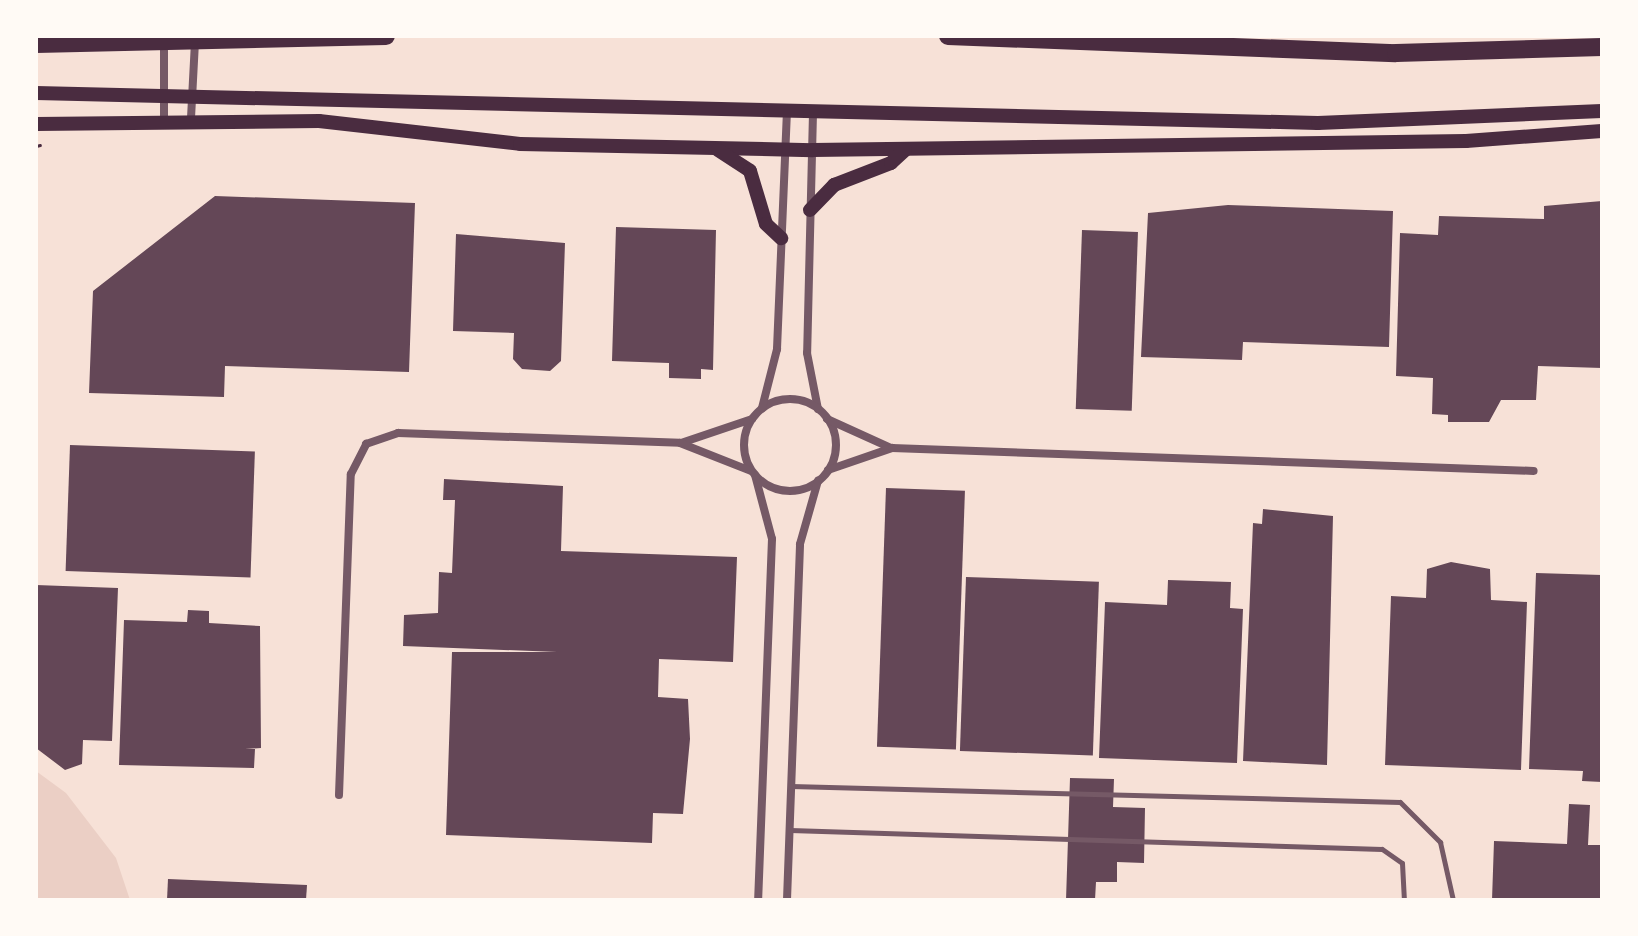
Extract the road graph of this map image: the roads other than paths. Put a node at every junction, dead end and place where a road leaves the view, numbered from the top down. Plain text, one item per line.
1 (164, 36) edge
2 (195, 36) edge
3 (386, 36) edge
4 (948, 36) edge
5 (36, 44) edge
6 (1602, 47) edge
7 (165, 91) junction
8 (192, 92) junction
9 (36, 93) edge
10 (1602, 111) edge
11 (787, 113) junction
12 (813, 113) junction
13 (191, 118) junction
14 (164, 120) junction
15 (36, 124) edge
16 (1602, 131) edge
17 (715, 148) junction
18 (785, 149) junction
19 (813, 150) junction
20 (905, 150) junction
21 (810, 210) junction
22 (781, 238) junction
23 (762, 408) junction
24 (818, 409) junction
25 (752, 419) junction
26 (827, 419) junction
27 (680, 443) junction
28 (892, 448) junction
29 (828, 470) junction
30 (1534, 471) dead end
31 (753, 473) junction
32 (818, 481) junction
33 (791, 786) junction
34 (339, 795) dead end
35 (790, 830) junction
36 (758, 900) edge
37 (787, 900) edge
38 (1404, 900) edge
39 (1453, 900) edge

1 - 7 street
2 - 8 street
3 - 5 highway
4 - 6 highway
7 - 8 main road
7 - 9 main road
7 - 14 street
8 - 11 main road
8 - 13 street
10 - 12 main road
11 - 12 main road
11 - 18 street
12 - 19 street
13 - 14 main road
13 - 17 main road
14 - 15 main road
16 - 20 main road
17 - 18 main road
17 - 22 main road
18 - 19 main road
18 - 22 street
19 - 20 main road
19 - 21 street
20 - 21 main road
21 - 24 street
22 - 23 street
23 - 24 street
23 - 25 street
24 - 26 street
25 - 27 street
25 - 31 street
26 - 28 street
26 - 29 street
27 - 31 street
27 - 34 street
28 - 29 street
28 - 30 street
29 - 32 street
31 - 32 street
31 - 36 street
32 - 33 street
33 - 35 street
33 - 39 lane
35 - 37 street
35 - 38 lane

